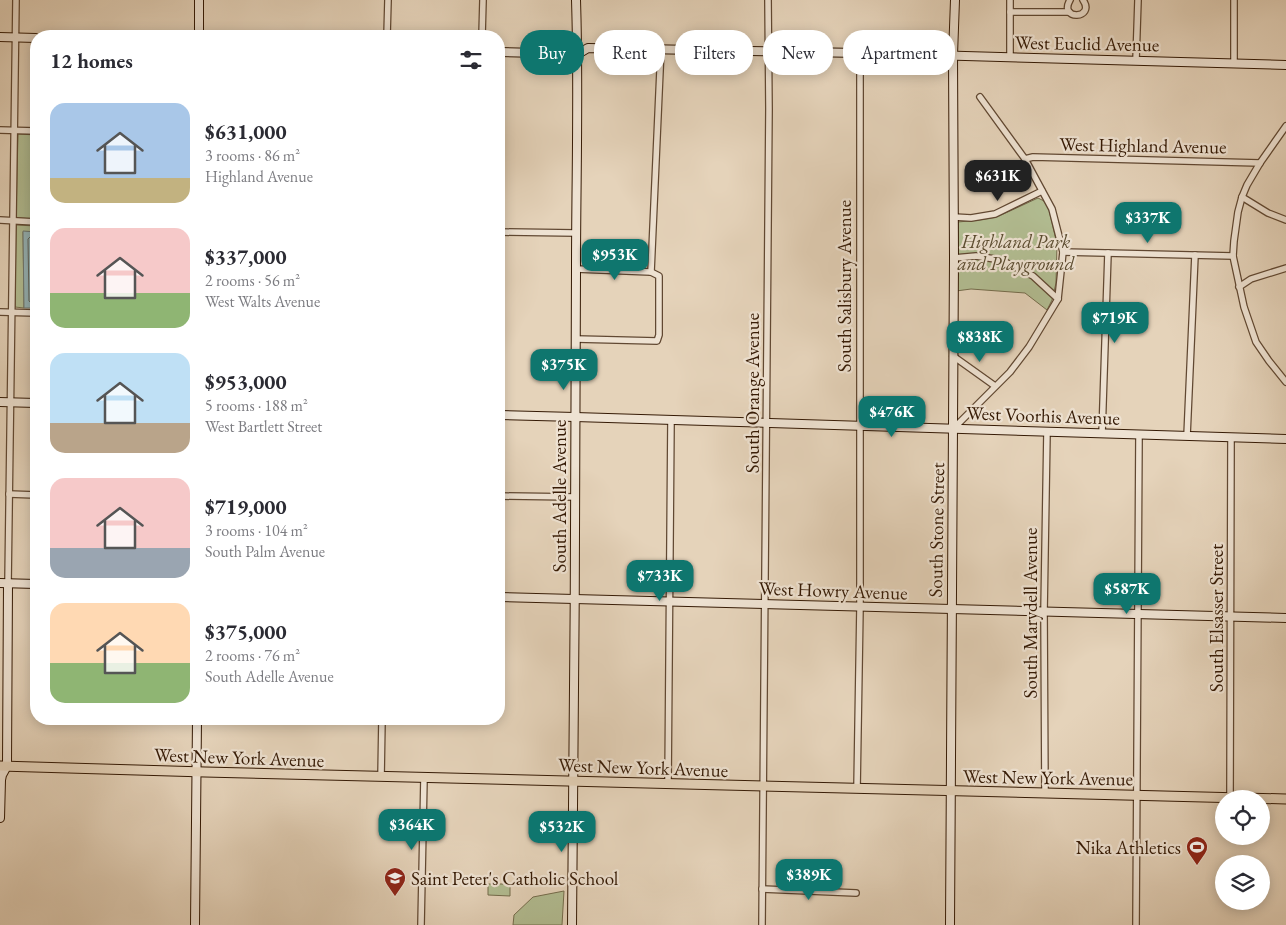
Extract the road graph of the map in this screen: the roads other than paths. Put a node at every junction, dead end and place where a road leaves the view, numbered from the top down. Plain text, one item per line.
1 (16, 0) edge
2 (199, 0) edge
3 (388, 0) edge
4 (483, 0) edge
5 (576, 0) edge
6 (768, 0) edge
7 (955, 0) edge
8 (1010, 0) edge
9 (1070, 0) edge
10 (1083, 0) edge
11 (1138, 0) edge
12 (1234, 0) edge
13 (1010, 12) junction
14 (1069, 12) junction
15 (198, 30) edge
16 (387, 30) edge
17 (482, 30) edge
18 (577, 30) edge
19 (769, 30) edge
20 (954, 30) edge
21 (0, 37) edge
22 (16, 38) junction
23 (30, 38) edge
24 (665, 48) edge
25 (763, 51) edge
26 (505, 52) edge
27 (520, 53) edge
28 (955, 55) edge
29 (1010, 57) junction
30 (1136, 60) junction
31 (1234, 63) junction
32 (1286, 65) edge
33 (578, 75) edge
34 (660, 75) edge
35 (769, 75) edge
36 (860, 75) edge
37 (953, 75) edge
38 (980, 97) dead end
39 (1286, 126) edge
40 (0, 130) edge
41 (14, 131) junction
42 (30, 131) edge
43 (1025, 159) junction
44 (1260, 163) junction
45 (1042, 191) junction
46 (1242, 197) junction
47 (954, 218) junction
48 (0, 220) edge
49 (1286, 220) edge
50 (13, 221) junction
51 (30, 222) edge
52 (505, 232) edge
53 (576, 233) junction
54 (1062, 252) junction
55 (1108, 253) junction
56 (1195, 255) junction
57 (1233, 256) junction
58 (954, 258) junction
59 (1286, 268) edge
60 (576, 269) junction
61 (651, 272) junction
62 (1239, 287) junction
63 (1058, 299) junction
64 (0, 312) edge
65 (12, 312) junction
66 (30, 313) edge
67 (576, 339) junction
68 (953, 356) junction
69 (1286, 382) edge
70 (995, 386) junction
71 (0, 402) edge
72 (11, 403) junction
73 (30, 404) edge
74 (505, 416) edge
75 (575, 417) junction
76 (670, 420) junction
77 (766, 423) junction
78 (859, 426) junction
79 (953, 429) junction
80 (1047, 432) junction
81 (1102, 434) junction
82 (1139, 435) junction
83 (1187, 436) junction
84 (1231, 438) junction
85 (1286, 439) edge
86 (9, 494) junction
87 (30, 495) edge
88 (505, 496) edge
89 (575, 498) junction
90 (4, 583) edge
91 (30, 584) edge
92 (505, 597) edge
93 (575, 599) junction
94 (670, 602) junction
95 (765, 604) junction
96 (860, 606) junction
97 (952, 609) junction
98 (1044, 612) junction
99 (1138, 614) junction
100 (1231, 616) junction
101 (1286, 618) edge
102 (197, 725) edge
103 (382, 725) edge
104 (3, 766) edge
105 (197, 772) junction
106 (381, 777) junction
107 (424, 778) junction
108 (574, 782) junction
109 (668, 784) junction
110 (764, 787) junction
111 (858, 789) junction
112 (1230, 790) edge
113 (951, 791) junction
114 (1045, 794) junction
115 (1137, 796) junction
116 (1215, 798) edge
117 (1270, 799) edge
118 (1286, 799) edge
119 (0, 818) edge
120 (762, 889) junction
121 (856, 893) dead end
122 (195, 925) edge
123 (421, 925) edge
124 (572, 925) edge
125 (762, 925) edge
126 (950, 925) edge
127 (1136, 925) edge

1 - 22 street
2 - 15 street
3 - 16 street
4 - 17 street
5 - 18 street, South Adelle Avenue
6 - 19 street, South Orange Avenue
7 - 20 street, South Stone Street
8 - 13 street
9 - 14 street
10 - 14 street
11 - 30 street
12 - 31 street
13 - 14 street
13 - 29 street
21 - 22 street
22 - 23 street
22 - 41 street
24 - 25 street, West Euclid Avenue
26 - 27 street, West Euclid Avenue
28 - 29 street, West Euclid Avenue
29 - 30 street, West Euclid Avenue
30 - 31 street, West Euclid Avenue
31 - 32 street, West Euclid Avenue
33 - 53 street, South Adelle Avenue
34 - 61 street
35 - 77 street, South Orange Avenue
36 - 78 street, South Salisbury Avenue
37 - 47 street, South Stone Street
38 - 43 street
39 - 44 street
40 - 41 street
41 - 42 street
41 - 50 street
43 - 44 street, West Highland Avenue
43 - 45 street
44 - 46 street
45 - 47 street
45 - 54 street
46 - 49 street
46 - 57 street
47 - 58 street, South Stone Street
48 - 50 street
50 - 51 street
50 - 65 street
52 - 53 street
53 - 60 street, South Adelle Avenue
54 - 55 street
54 - 63 street
55 - 56 street
55 - 81 street
56 - 57 street
56 - 83 street
57 - 62 street
58 - 63 street
58 - 68 street, South Stone Street
59 - 62 street
60 - 61 street
60 - 67 street, South Adelle Avenue
61 - 67 street
62 - 69 street
63 - 70 street
64 - 65 street
65 - 66 street
65 - 72 street
67 - 75 street, South Adelle Avenue
68 - 70 street
68 - 79 street, South Stone Street
70 - 79 street
71 - 72 street
72 - 73 street
72 - 86 street
74 - 75 street, West Voorhis Avenue
75 - 76 street, West Voorhis Avenue
75 - 89 street, South Adelle Avenue
76 - 77 street, West Voorhis Avenue
76 - 94 street
77 - 78 street, West Voorhis Avenue
77 - 95 street, South Orange Avenue
78 - 79 street, West Voorhis Avenue
78 - 96 street, South Salisbury Avenue
79 - 80 street, West Voorhis Avenue
79 - 97 street, South Stone Street
80 - 81 street, West Voorhis Avenue
80 - 98 street, South Marydell Avenue
81 - 82 street, West Voorhis Avenue
82 - 83 street, West Voorhis Avenue
82 - 99 street
83 - 84 street, West Voorhis Avenue
84 - 85 street, West Voorhis Avenue
84 - 100 street, South Elsasser Street
86 - 87 street
86 - 90 street
88 - 89 street
89 - 93 street, South Adelle Avenue
90 - 91 street
90 - 104 street
92 - 93 street, West Howry Avenue
93 - 94 street, West Howry Avenue
93 - 108 street, South Adelle Avenue
94 - 95 street, West Howry Avenue
94 - 109 street
95 - 96 street, West Howry Avenue
95 - 110 street, South Orange Avenue
96 - 97 street, West Howry Avenue
96 - 111 street, South Salisbury Avenue
97 - 98 street, West Howry Avenue
97 - 113 street, South Stone Street
98 - 99 street, West Howry Avenue
98 - 114 street, South Marydell Avenue
99 - 100 street, West Howry Avenue
99 - 115 street
100 - 101 street, West Howry Avenue
100 - 112 street, South Elsasser Street
102 - 105 street
103 - 106 street
104 - 105 main road, West New York Avenue
104 - 119 street
105 - 106 main road, West New York Avenue
105 - 122 street
106 - 107 main road, West New York Avenue
107 - 108 main road, West New York Avenue
107 - 123 street
108 - 109 main road, West New York Avenue
108 - 124 street, South Adelle Avenue
109 - 110 main road, West New York Avenue
110 - 111 main road, West New York Avenue
110 - 120 street, South Orange Avenue
111 - 113 main road, West New York Avenue
113 - 114 main road, West New York Avenue
113 - 126 street, South Stone Street
114 - 115 main road, West New York Avenue
115 - 116 main road, West New York Avenue
115 - 127 street
117 - 118 main road, West New York Avenue
120 - 121 street
120 - 125 street, South Orange Avenue

